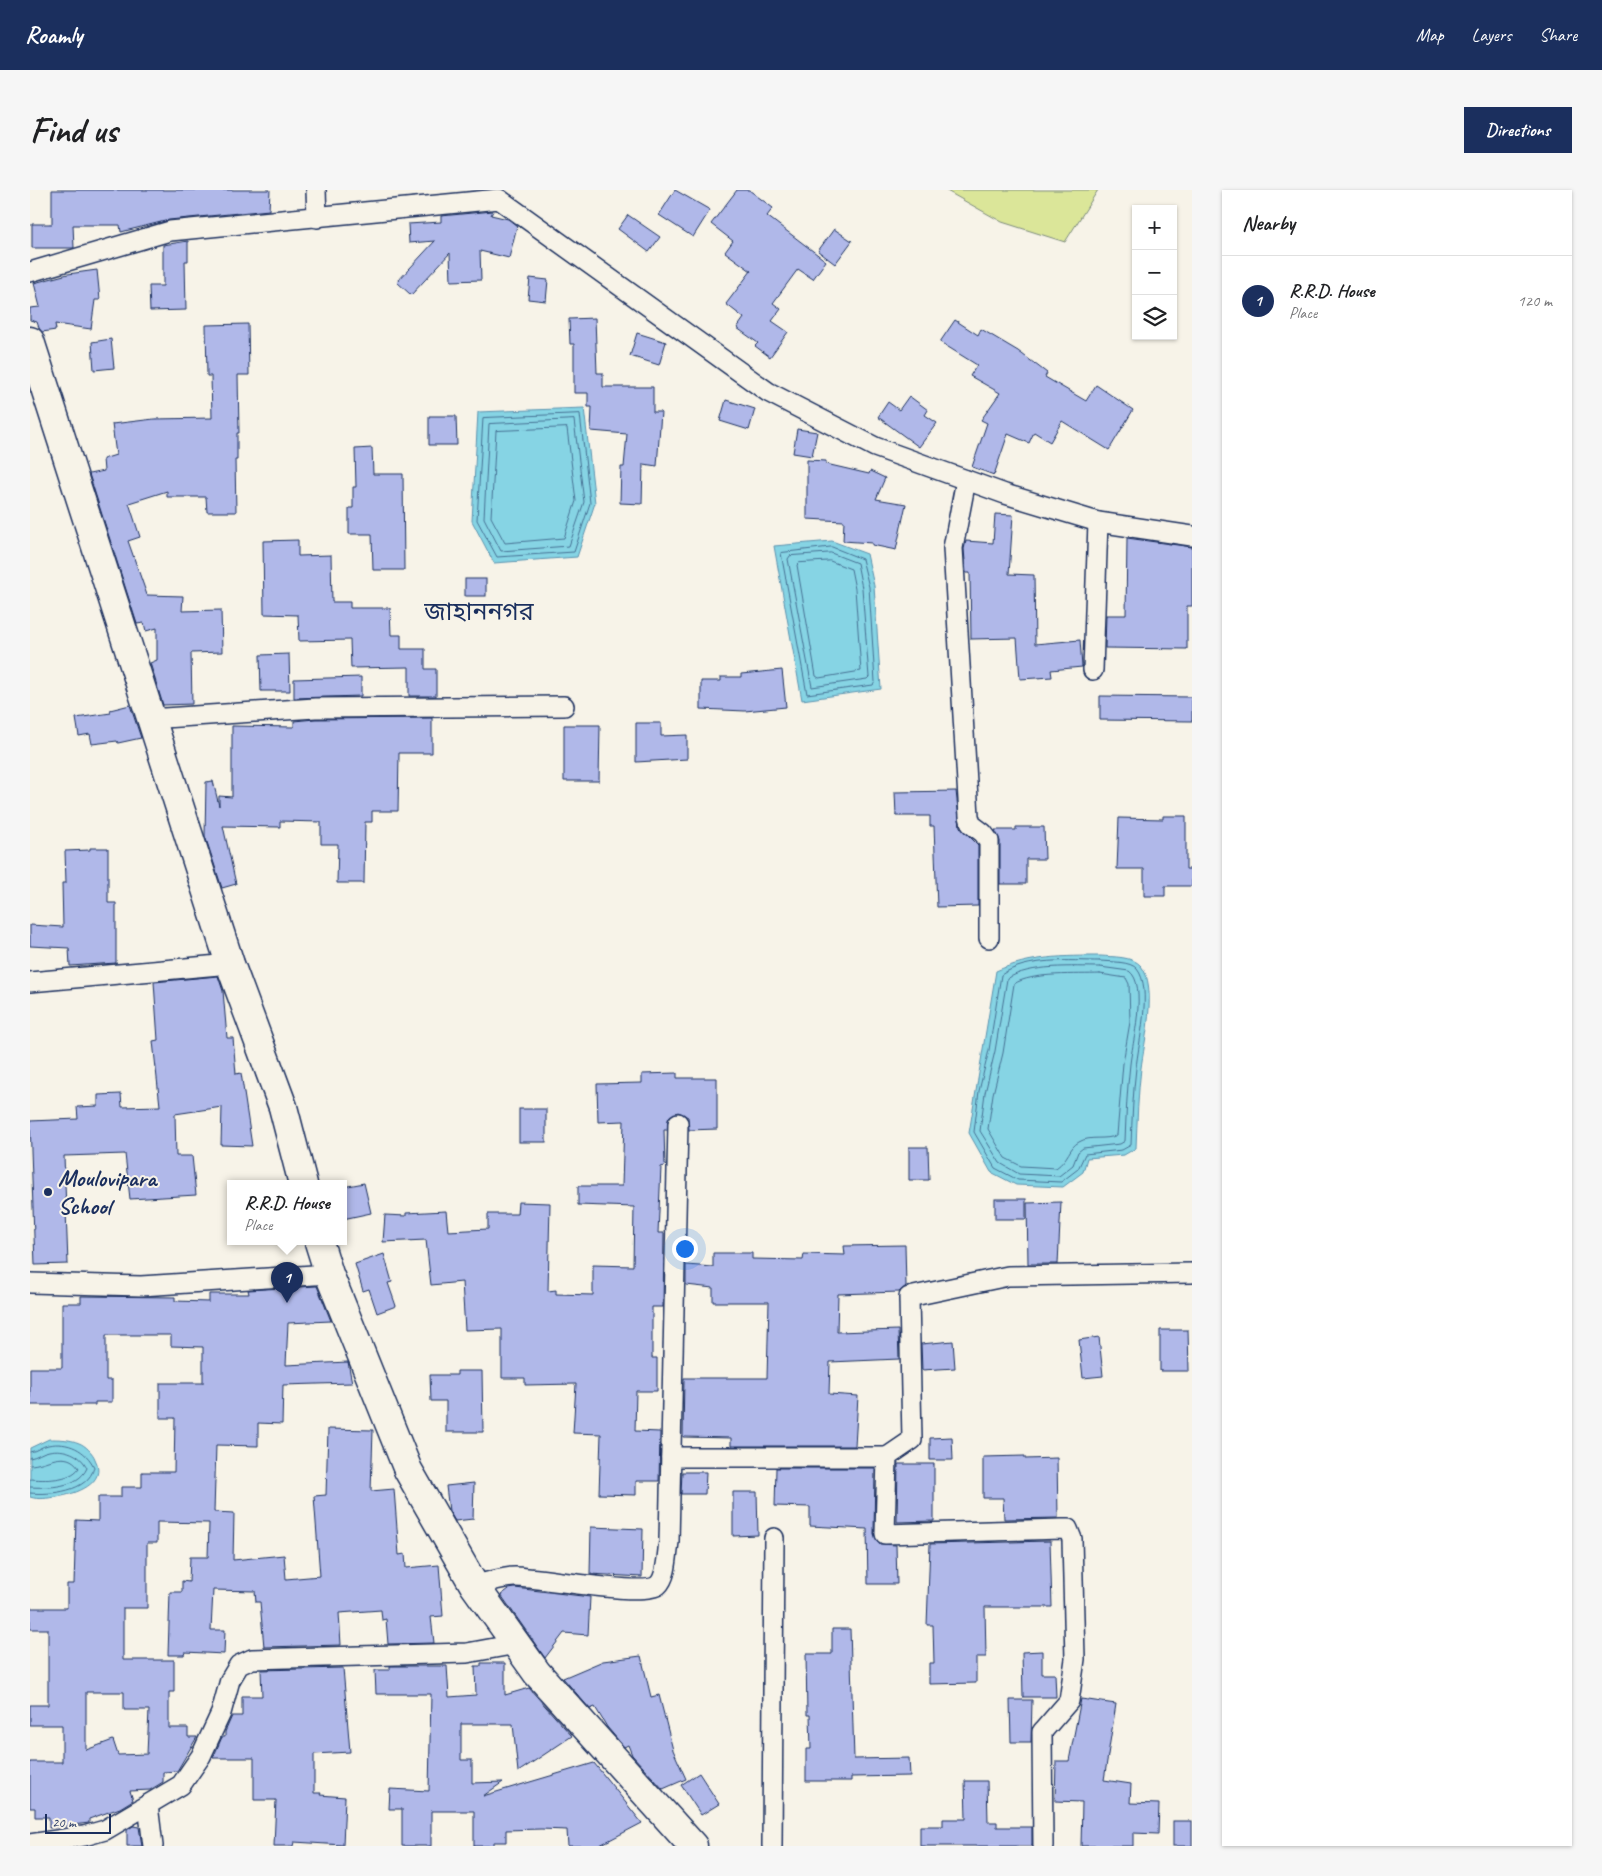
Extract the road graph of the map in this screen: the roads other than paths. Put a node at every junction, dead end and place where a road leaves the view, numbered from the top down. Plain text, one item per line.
1 (316, 190) edge
2 (507, 194) edge
3 (317, 218) junction
4 (30, 272) edge
5 (30, 341) edge
6 (966, 480) junction
7 (1098, 522) junction
8 (1192, 536) edge
9 (1093, 670) dead end
10 (564, 706) dead end
11 (149, 719) junction
12 (989, 938) dead end
13 (230, 964) junction
14 (30, 982) edge
15 (678, 1123) dead end
16 (302, 1180) edge
17 (320, 1245) edge
18 (1192, 1273) edge
19 (329, 1274) junction
20 (30, 1283) edge
21 (671, 1456) junction
22 (888, 1457) junction
23 (774, 1538) dead end
24 (474, 1586) junction
25 (516, 1644) junction
26 (148, 1805) junction
27 (30, 1844) edge
28 (153, 1846) edge
29 (693, 1846) edge
30 (772, 1846) edge
31 (1042, 1846) edge

1 - 3 street
2 - 3 street
2 - 6 street
3 - 4 street
5 - 11 street
6 - 7 street
6 - 12 street
7 - 8 street
7 - 9 street
10 - 11 street
11 - 13 street
13 - 14 street
13 - 16 street
15 - 21 street
17 - 19 street
18 - 22 street
19 - 20 street
19 - 24 street
21 - 22 street
21 - 24 street
22 - 31 street
23 - 30 street
24 - 25 street
25 - 26 street
25 - 29 street
26 - 27 street
26 - 28 street

